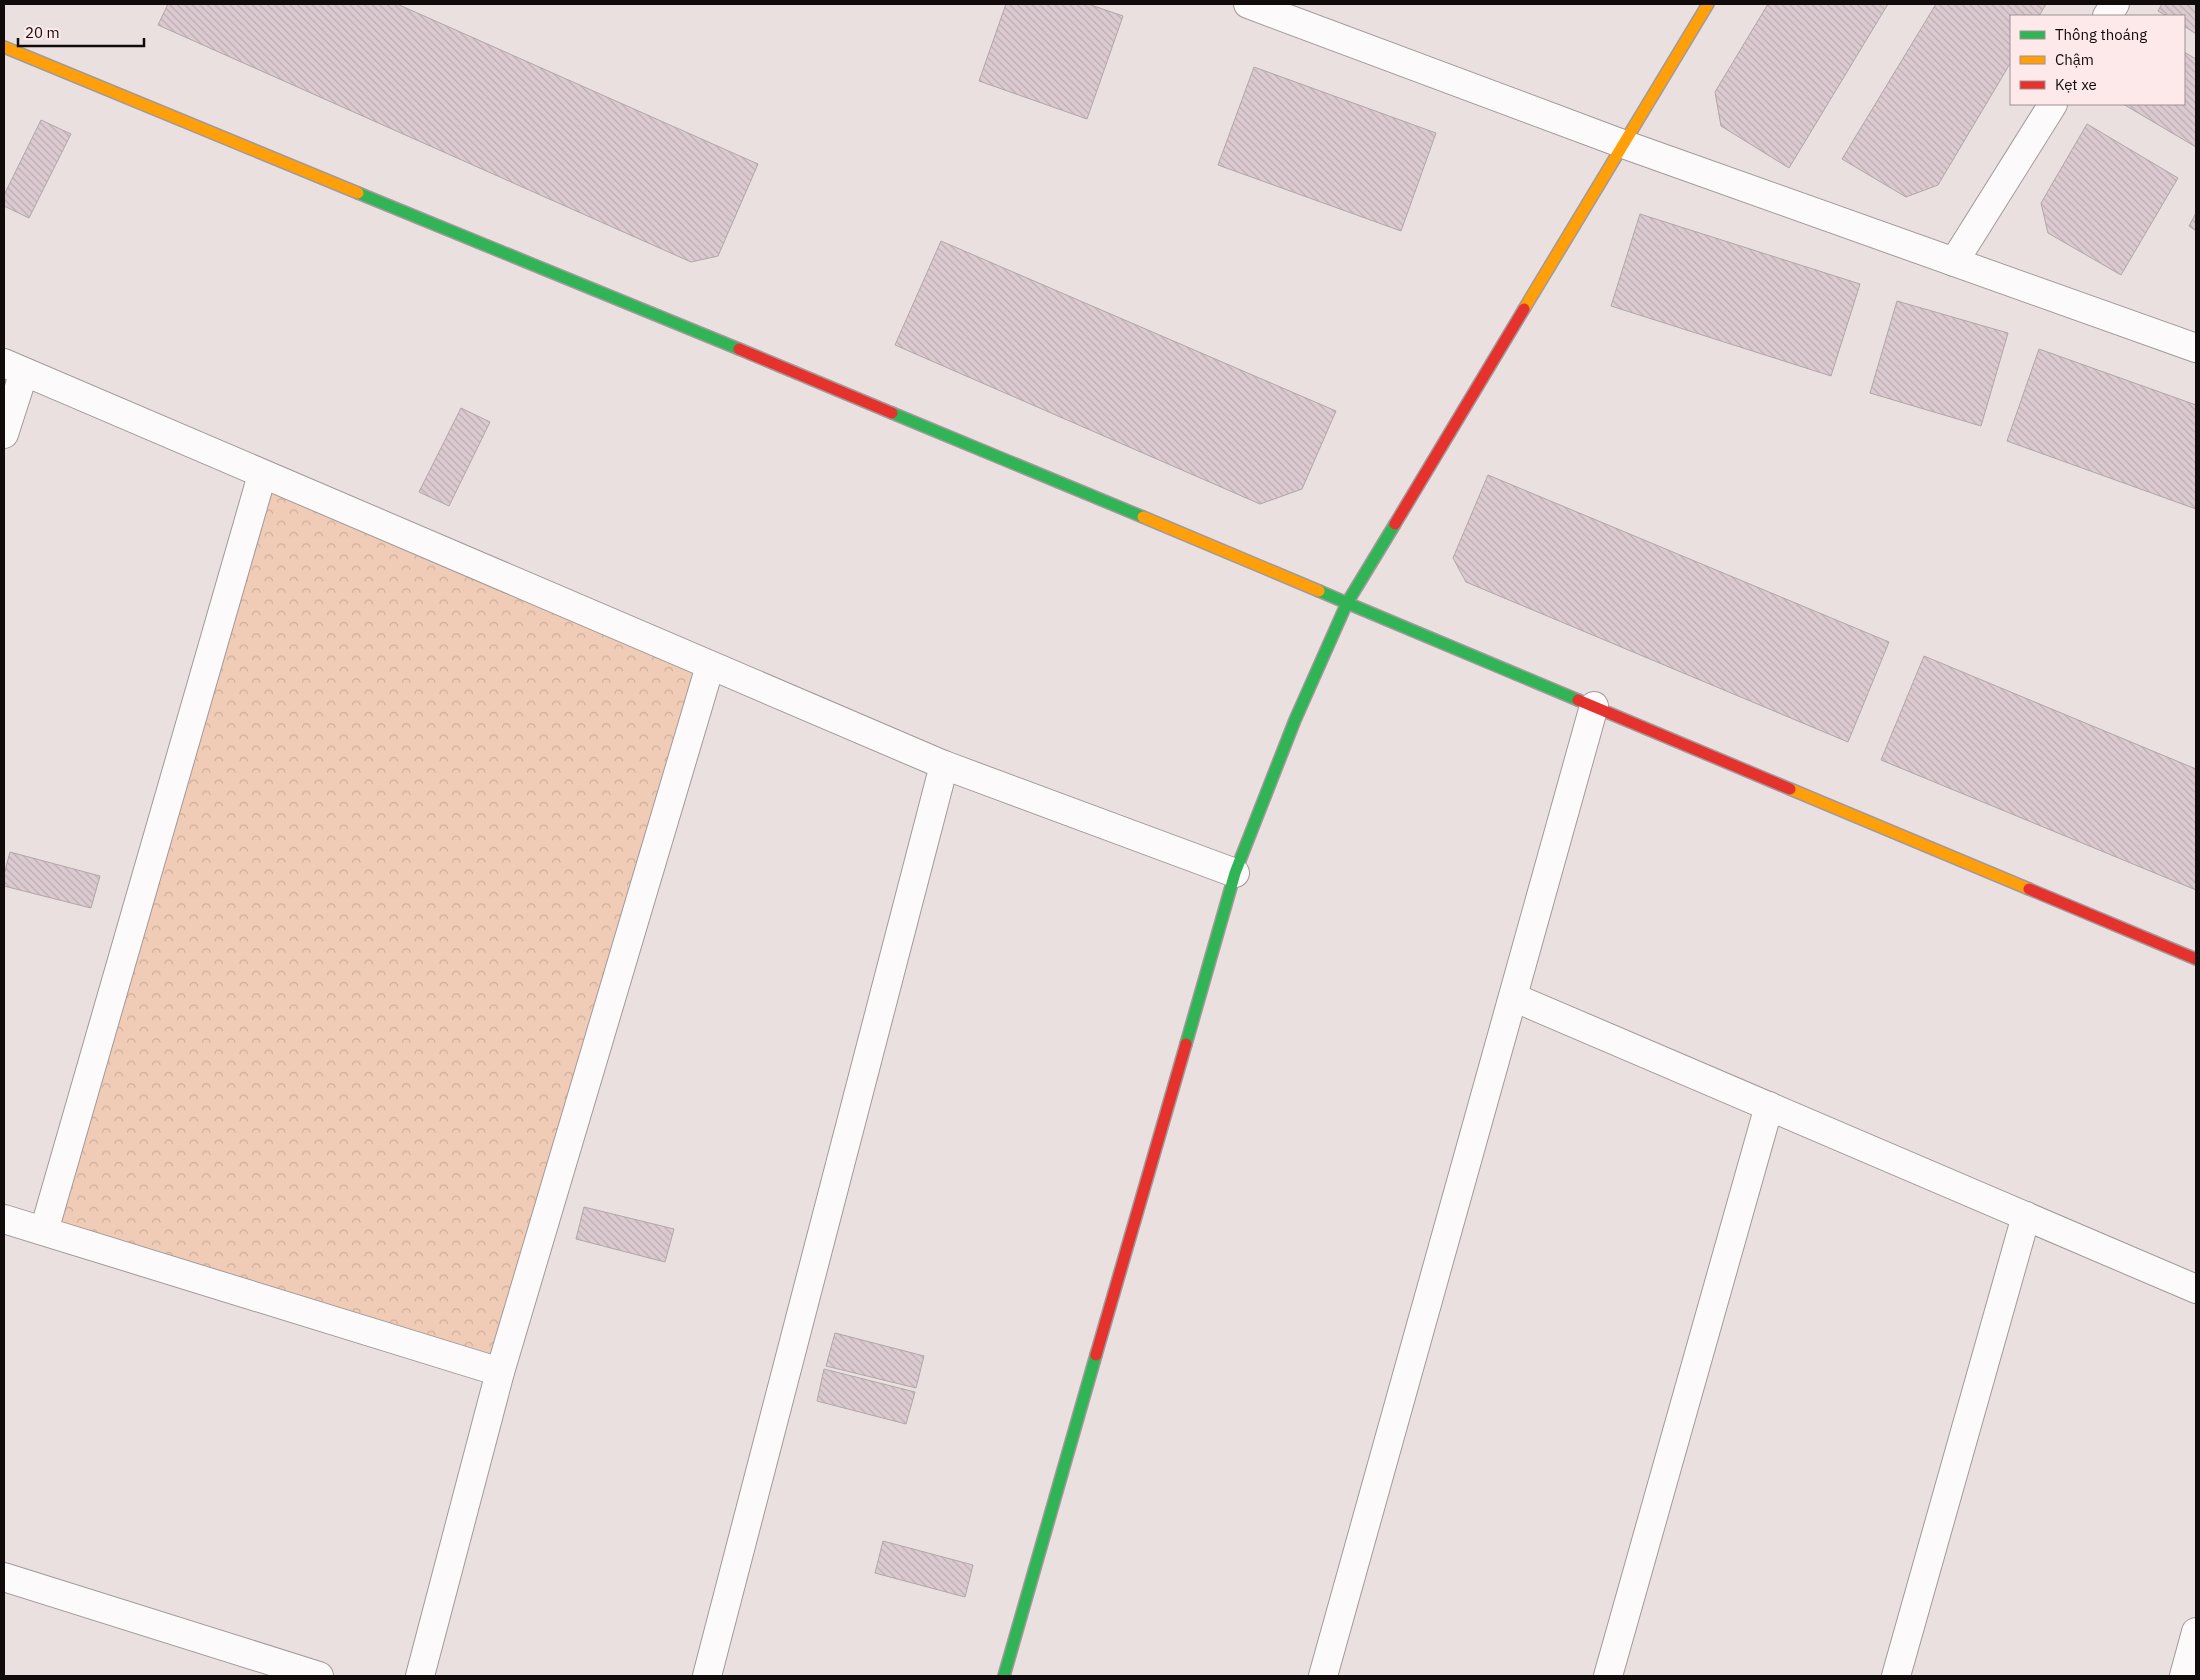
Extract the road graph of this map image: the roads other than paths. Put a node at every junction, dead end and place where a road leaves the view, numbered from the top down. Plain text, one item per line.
1 (1248, 4) edge
2 (1708, 4) edge
3 (2115, 4) edge
4 (1284, 10) edge
5 (2108, 15) edge
6 (4, 47) edge
7 (2052, 105) edge
8 (1623, 144) junction
9 (1954, 262) junction
10 (2196, 348) edge
11 (14, 367) edge
12 (4, 434) edge
13 (262, 475) junction
14 (1346, 602) junction
15 (710, 666) junction
16 (1594, 706) junction
17 (944, 765) junction
18 (1235, 873) junction
19 (2196, 960) edge
20 (1513, 997) junction
21 (1769, 1106) junction
22 (2026, 1216) junction
23 (4, 1219) edge
24 (44, 1231) junction
25 (2196, 1289) edge
26 (500, 1372) junction
27 (4, 1577) edge
28 (2196, 1632) edge
29 (319, 1676) edge
30 (420, 1676) edge
31 (707, 1676) edge
32 (1004, 1676) edge
33 (1323, 1676) edge
34 (1608, 1676) edge
35 (1896, 1676) edge
36 (2184, 1676) edge

1 - 4 street
2 - 8 street
3 - 5 street
4 - 8 street
6 - 14 street
7 - 9 street
8 - 9 street
8 - 14 street
9 - 10 street
11 - 12 street
11 - 13 street
13 - 15 street
13 - 24 street
14 - 16 street
14 - 18 street
15 - 17 street
15 - 26 street
16 - 19 street
16 - 20 street
17 - 18 street
17 - 31 street
18 - 32 street
20 - 21 street
20 - 33 street
21 - 22 street
21 - 34 street
22 - 25 street
22 - 35 street
23 - 24 street
24 - 26 street
26 - 30 street
27 - 29 street
28 - 36 street

